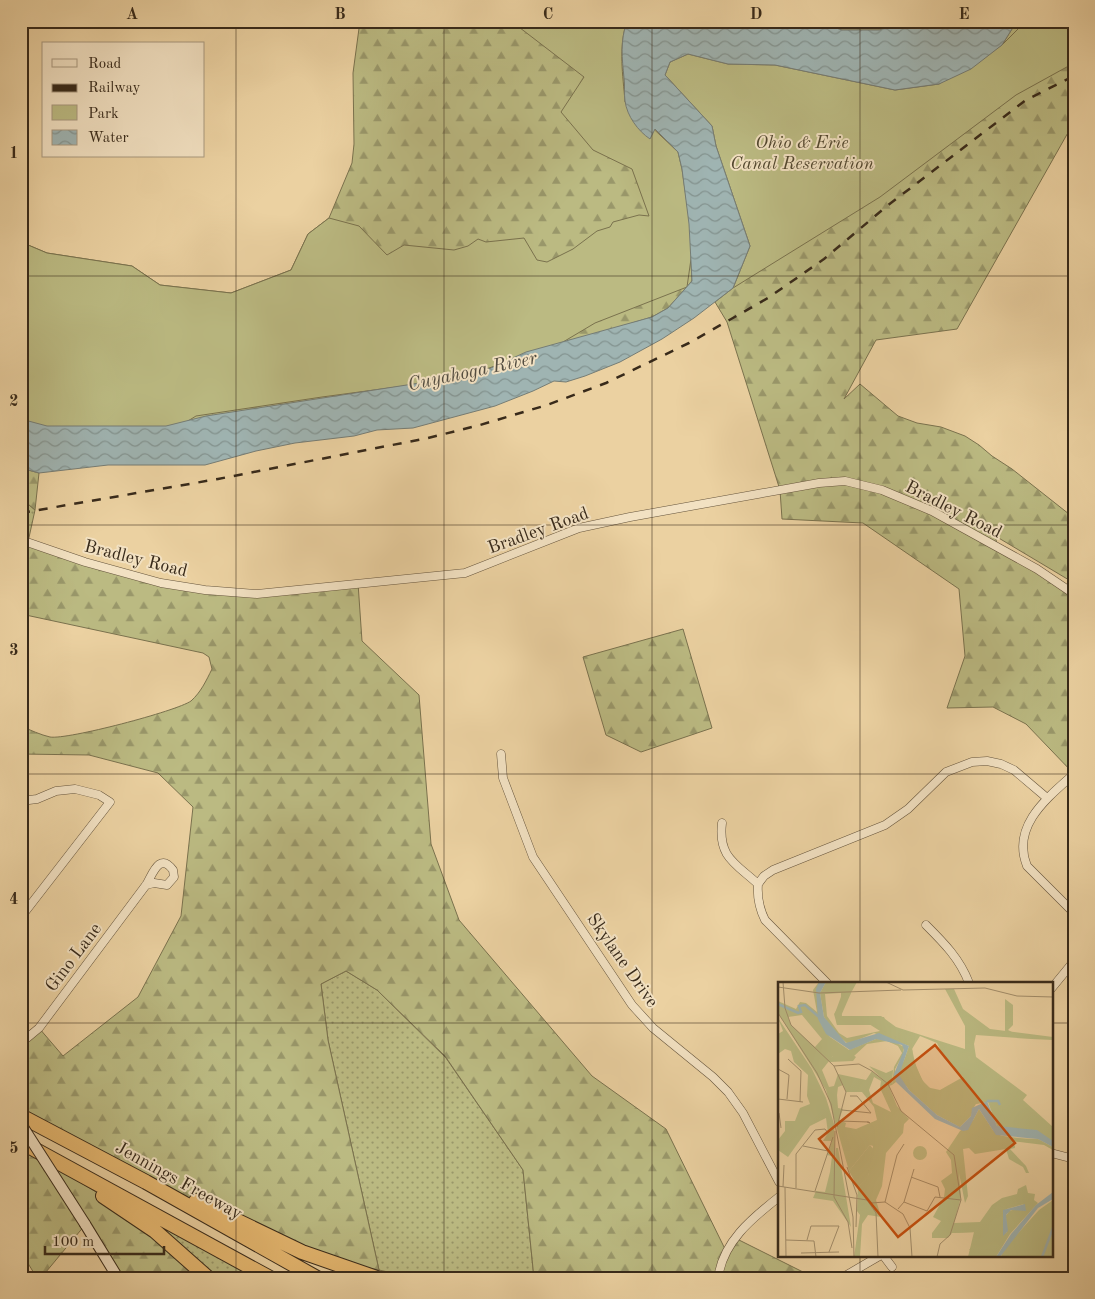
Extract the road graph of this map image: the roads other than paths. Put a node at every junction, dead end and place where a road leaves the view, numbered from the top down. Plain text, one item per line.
1 (21, 540) edge
2 (1074, 594) edge
3 (501, 754) dead end
4 (1074, 774) edge
5 (1047, 798) junction
6 (21, 801) edge
7 (722, 823) dead end
8 (758, 884) junction
9 (146, 885) dead end
10 (1074, 914) edge
11 (21, 917) edge
12 (926, 924) dead end
13 (1074, 961) edge
14 (826, 982) edge
15 (969, 982) edge
16 (1052, 988) edge
17 (21, 1043) edge
18 (21, 1116) edge
19 (21, 1124) edge
20 (25, 1144) edge
21 (1052, 1153) edge
22 (1074, 1159) edge
23 (778, 1180) edge
24 (146, 1182) junction
25 (778, 1198) edge
26 (880, 1256) edge
27 (883, 1256) edge
28 (892, 1267) dead end
29 (845, 1276) dead end
30 (118, 1278) edge
31 (208, 1278) edge
32 (270, 1278) edge
33 (317, 1278) edge
34 (377, 1278) edge
35 (718, 1278) edge

1 - 2 street, Bradley Road
3 - 23 street, Skylane Drive
4 - 5 street
5 - 8 street
5 - 10 street
6 - 11 street
7 - 8 street
8 - 14 street
9 - 17 street, Gino Lane
12 - 15 street
13 - 16 street
18 - 24 highway, Jennings Freeway
19 - 30 street, bridge
20 - 31 highway
20 - 32 highway
21 - 22 street
24 - 33 highway, Jennings Freeway
24 - 34 highway
25 - 35 street
26 - 29 street
27 - 28 street

